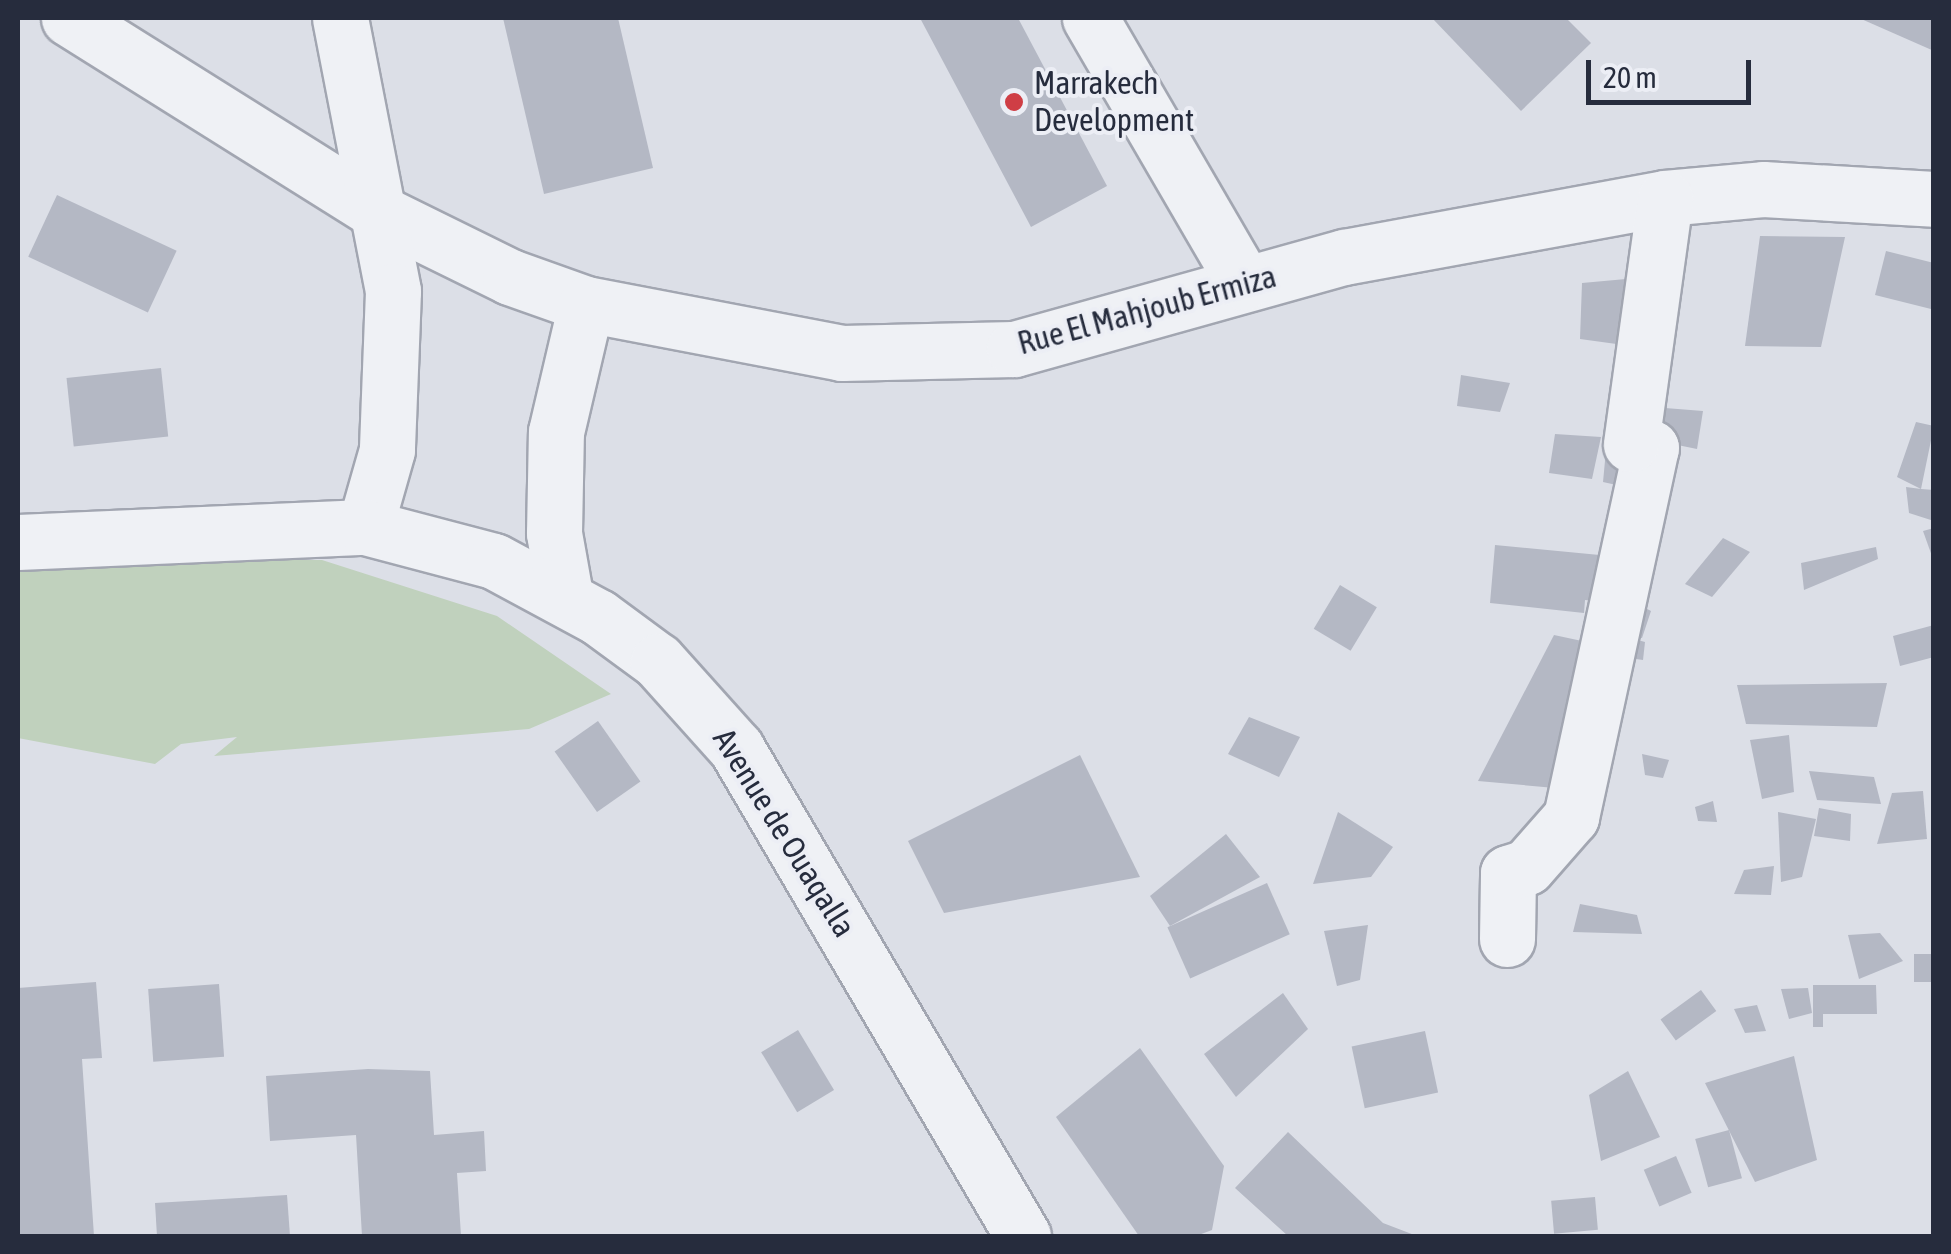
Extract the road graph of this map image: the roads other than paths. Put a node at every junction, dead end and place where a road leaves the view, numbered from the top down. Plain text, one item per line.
1 (69, 18) edge
2 (340, 18) edge
3 (1090, 18) edge
4 (1665, 198) junction
5 (1934, 199) edge
6 (378, 212) junction
7 (1244, 282) junction
8 (586, 304) junction
9 (365, 527) junction
10 (18, 542) edge
11 (565, 595) junction
12 (1507, 938) dead end
13 (1024, 1236) edge

1 - 6 street, Rue El Mahjoub Ermiza
2 - 6 street
3 - 7 street
4 - 5 street, Rue El Mahjoub Ermiza
4 - 7 street, Rue El Mahjoub Ermiza
4 - 12 street
6 - 8 street, Rue El Mahjoub Ermiza
6 - 9 street
7 - 8 street, Rue El Mahjoub Ermiza
8 - 11 street
9 - 10 street, Avenue de Ouaqalla
9 - 11 street, Avenue de Ouaqalla
11 - 13 street, Avenue de Ouaqalla

